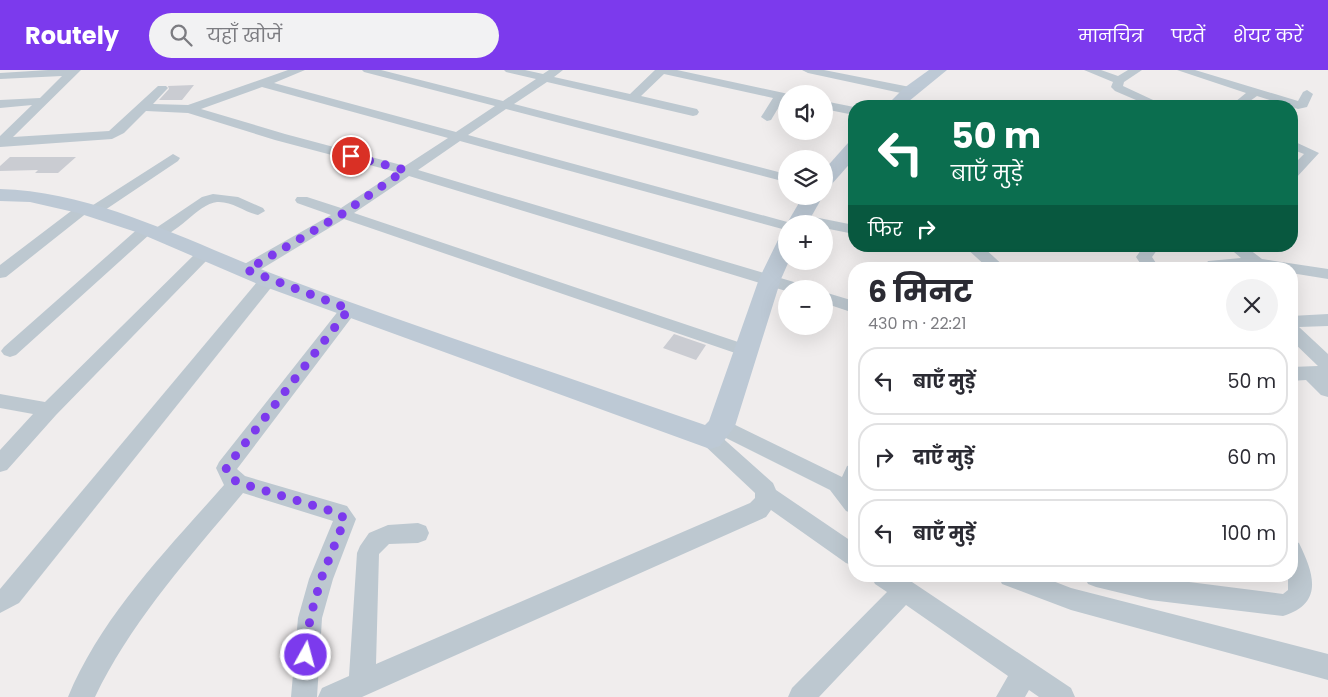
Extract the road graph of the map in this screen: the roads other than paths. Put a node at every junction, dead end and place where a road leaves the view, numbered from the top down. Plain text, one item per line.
1 (299, 70) edge
2 (368, 70) edge
3 (510, 70) edge
4 (557, 70) edge
5 (661, 70) edge
6 (808, 70) edge
7 (939, 70) edge
8 (1090, 70) edge
9 (1136, 70) edge
10 (1183, 70) edge
11 (74, 71) edge
12 (282, 72) edge
13 (0, 76) edge
14 (545, 79) junction
15 (1119, 80) junction
16 (260, 83) junction
17 (162, 88) dead end
18 (910, 91) junction
19 (1254, 93) junction
20 (1307, 94) dead end
21 (778, 95) edge
22 (631, 100) junction
23 (900, 100) edge
24 (1146, 100) edge
25 (1244, 100) edge
26 (1275, 100) edge
27 (43, 102) junction
28 (778, 102) edge
29 (0, 104) edge
30 (1298, 104) edge
31 (502, 106) junction
32 (142, 107) junction
33 (833, 107) edge
34 (189, 109) junction
35 (848, 110) edge
36 (693, 112) dead end
37 (767, 116) dead end
38 (16, 129) joint
39 (455, 137) junction
40 (0, 138) edge
41 (1298, 147) edge
42 (173, 158) dead end
43 (848, 159) edge
44 (1298, 167) edge
45 (405, 170) junction
46 (833, 173) edge
47 (778, 176) edge
48 (0, 195) edge
49 (302, 200) dead end
50 (89, 210) junction
51 (258, 211) dead end
52 (342, 214) junction
53 (778, 219) edge
54 (833, 228) edge
55 (848, 229) edge
56 (152, 232) junction
57 (979, 252) edge
58 (1242, 252) edge
59 (204, 255) junction
60 (778, 262) edge
61 (990, 262) edge
62 (1255, 262) edge
63 (1298, 269) edge
64 (0, 273) edge
65 (1328, 274) edge
66 (258, 275) junction
67 (770, 279) junction
68 (778, 282) edge
69 (833, 300) edge
70 (848, 305) edge
71 (349, 309) junction
72 (1328, 320) edge
73 (1298, 322) edge
74 (1298, 337) edge
75 (10, 351) dead end
76 (747, 351) junction
77 (1328, 365) edge
78 (1319, 372) edge
79 (1298, 374) edge
80 (1328, 390) edge
81 (0, 401) edge
82 (49, 410) junction
83 (716, 432) junction
84 (0, 464) edge
85 (240, 483) junction
86 (848, 488) edge
87 (766, 495) junction
88 (418, 532) dead end
89 (848, 552) edge
90 (1298, 568) edge
91 (891, 582) edge
92 (1026, 582) edge
93 (1121, 582) edge
94 (904, 591) junction
95 (0, 602) edge
96 (1328, 667) edge
97 (1026, 673) junction
98 (362, 684) junction
99 (81, 697) edge
100 (304, 697) edge
101 (331, 697) edge
102 (801, 697) edge
103 (1009, 697) edge
104 (1062, 697) edge

1 - 12 street
2 - 31 street
3 - 14 street
4 - 14 street
5 - 21 street
5 - 22 street
6 - 18 street
7 - 18 street
8 - 15 street
9 - 15 street
10 - 19 street
11 - 13 street
11 - 27 street
12 - 16 street
14 - 22 street
14 - 31 street
15 - 24 street
16 - 34 street
16 - 39 street
17 - 32 street
18 - 23 street
19 - 25 street
19 - 26 street
20 - 30 street
22 - 36 street
27 - 29 street
27 - 38 street
28 - 37 street
31 - 39 street
31 - 47 street
32 - 34 street
32 - 40 street
33 - 35 street
34 - 45 street
38 - 40 street
39 - 45 street
39 - 53 street
41 - 44 street
42 - 50 street
43 - 46 street
45 - 52 street
45 - 67 street
48 - 50 street
49 - 52 street
50 - 56 street
50 - 64 street
51 - 56 street
52 - 66 street
52 - 76 street
54 - 55 street
56 - 59 street
56 - 75 street
57 - 61 street
58 - 62 street
59 - 66 street
59 - 82 street
60 - 67 street
63 - 65 street
66 - 71 street
66 - 95 street
67 - 68 street
67 - 76 street
69 - 70 street
71 - 83 street
71 - 85 street
72 - 73 street
74 - 77 street
76 - 83 street
78 - 79 street
78 - 80 street
81 - 82 street
82 - 84 street
83 - 86 street
83 - 87 street
85 - 99 street
85 - 100 street
87 - 89 street
87 - 98 street
88 - 98 street
90 - 93 street
91 - 94 street
92 - 96 street
94 - 97 street
94 - 102 street
97 - 103 street
97 - 104 street
98 - 101 street

